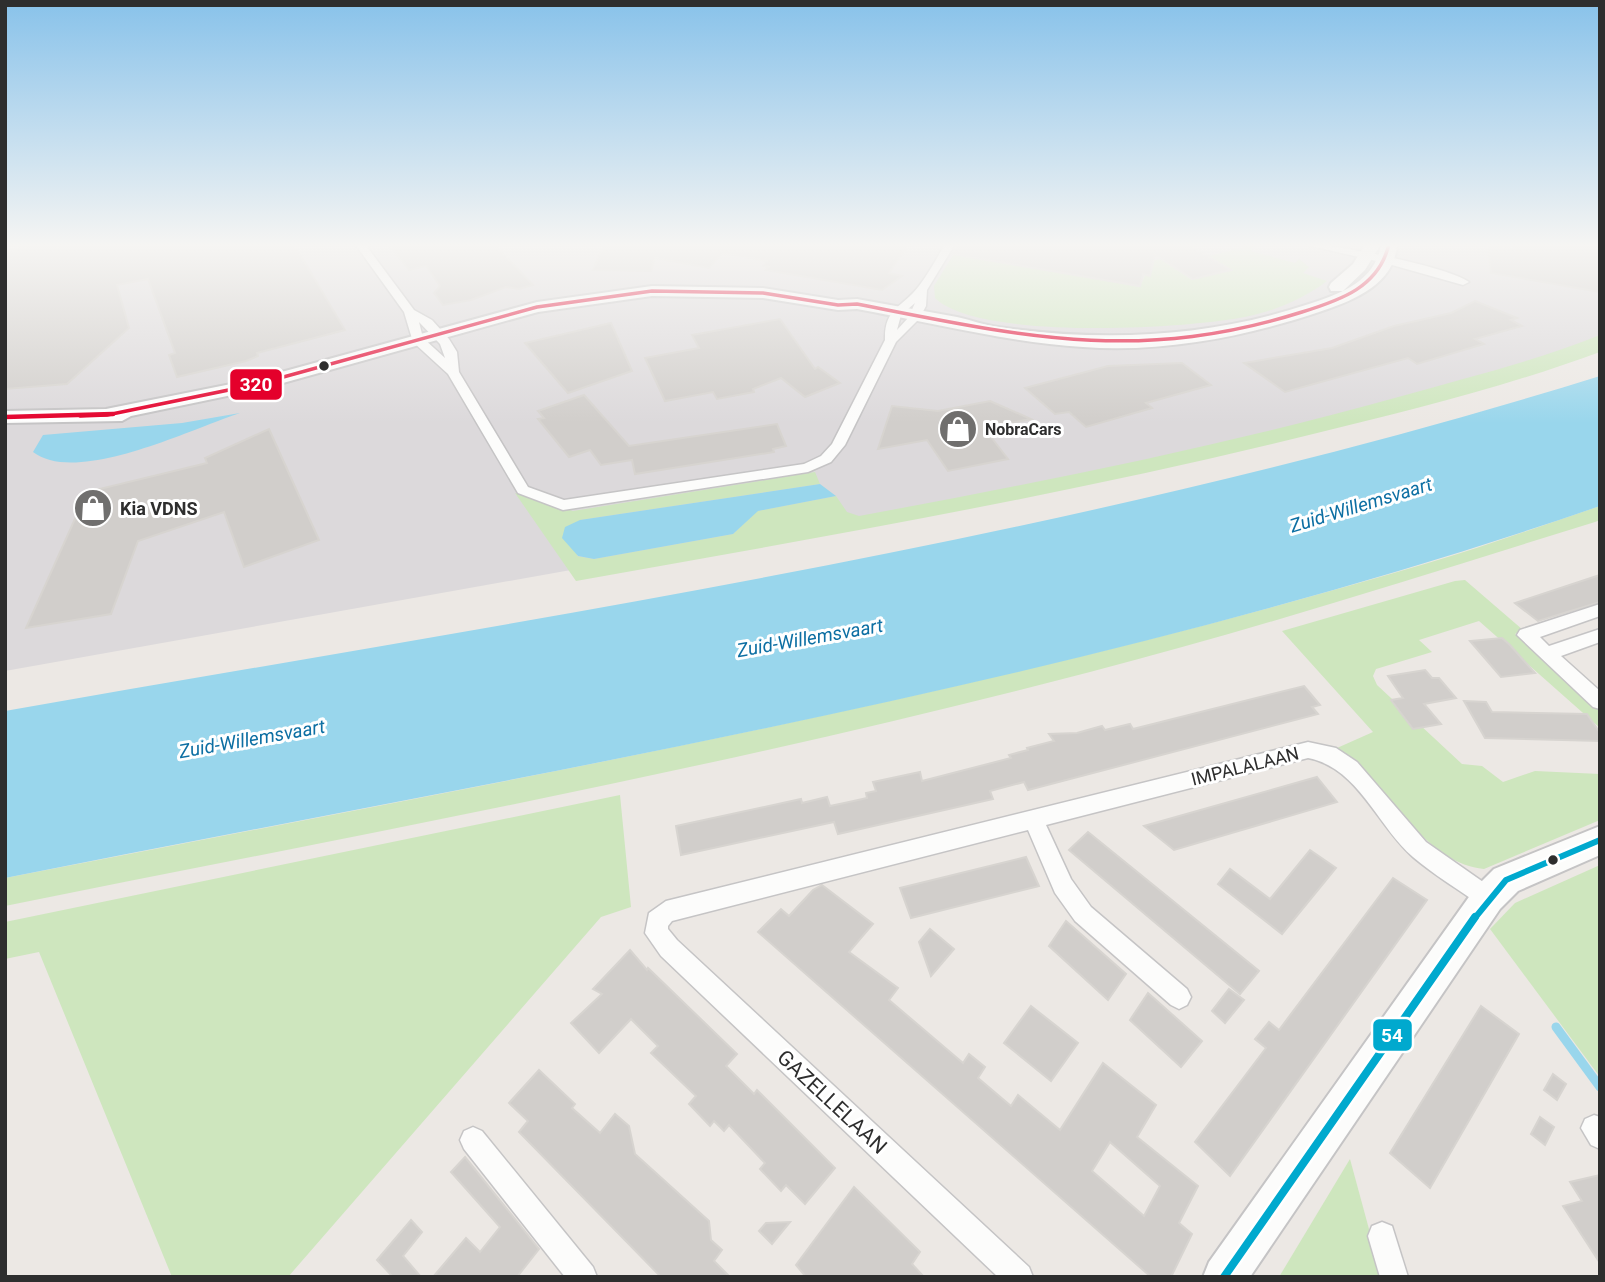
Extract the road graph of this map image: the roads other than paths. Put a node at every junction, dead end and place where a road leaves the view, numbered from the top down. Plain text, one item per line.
1 (404, 304) edge
2 (571, 304) edge
3 (837, 304) edge
4 (922, 304) edge
5 (1320, 304) edge
6 (1325, 304) edge
7 (1318, 306) junction
8 (410, 312) junction
9 (905, 317) junction
10 (975, 329) joint
11 (431, 341) junction
12 (453, 372) junction
13 (5, 417) edge
14 (1600, 610) edge
15 (1600, 635) edge
16 (1546, 654) junction
17 (1600, 702) edge
18 (1034, 821) junction
19 (1600, 839) edge
20 (1488, 898) junction
21 (657, 921) joint
22 (1179, 997) dead end
23 (473, 1140) dead end
24 (1382, 1236) dead end
25 (583, 1277) edge
26 (1019, 1277) edge
27 (1224, 1277) edge
28 (1394, 1277) edge

1 - 8 street
2 - 11 street
3 - 9 street
4 - 9 street
5 - 7 street
6 - 7 street
7 - 10 street
8 - 11 street
8 - 11 street
9 - 10 street
9 - 12 street
11 - 12 street
11 - 12 street
11 - 13 street
14 - 16 street
15 - 16 street
16 - 17 street
18 - 20 street, IMPALALAAN
18 - 21 street, IMPALALAAN
18 - 22 street
19 - 20 street
20 - 27 street
21 - 26 street, GAZELLELAAN
23 - 25 street
24 - 28 street

